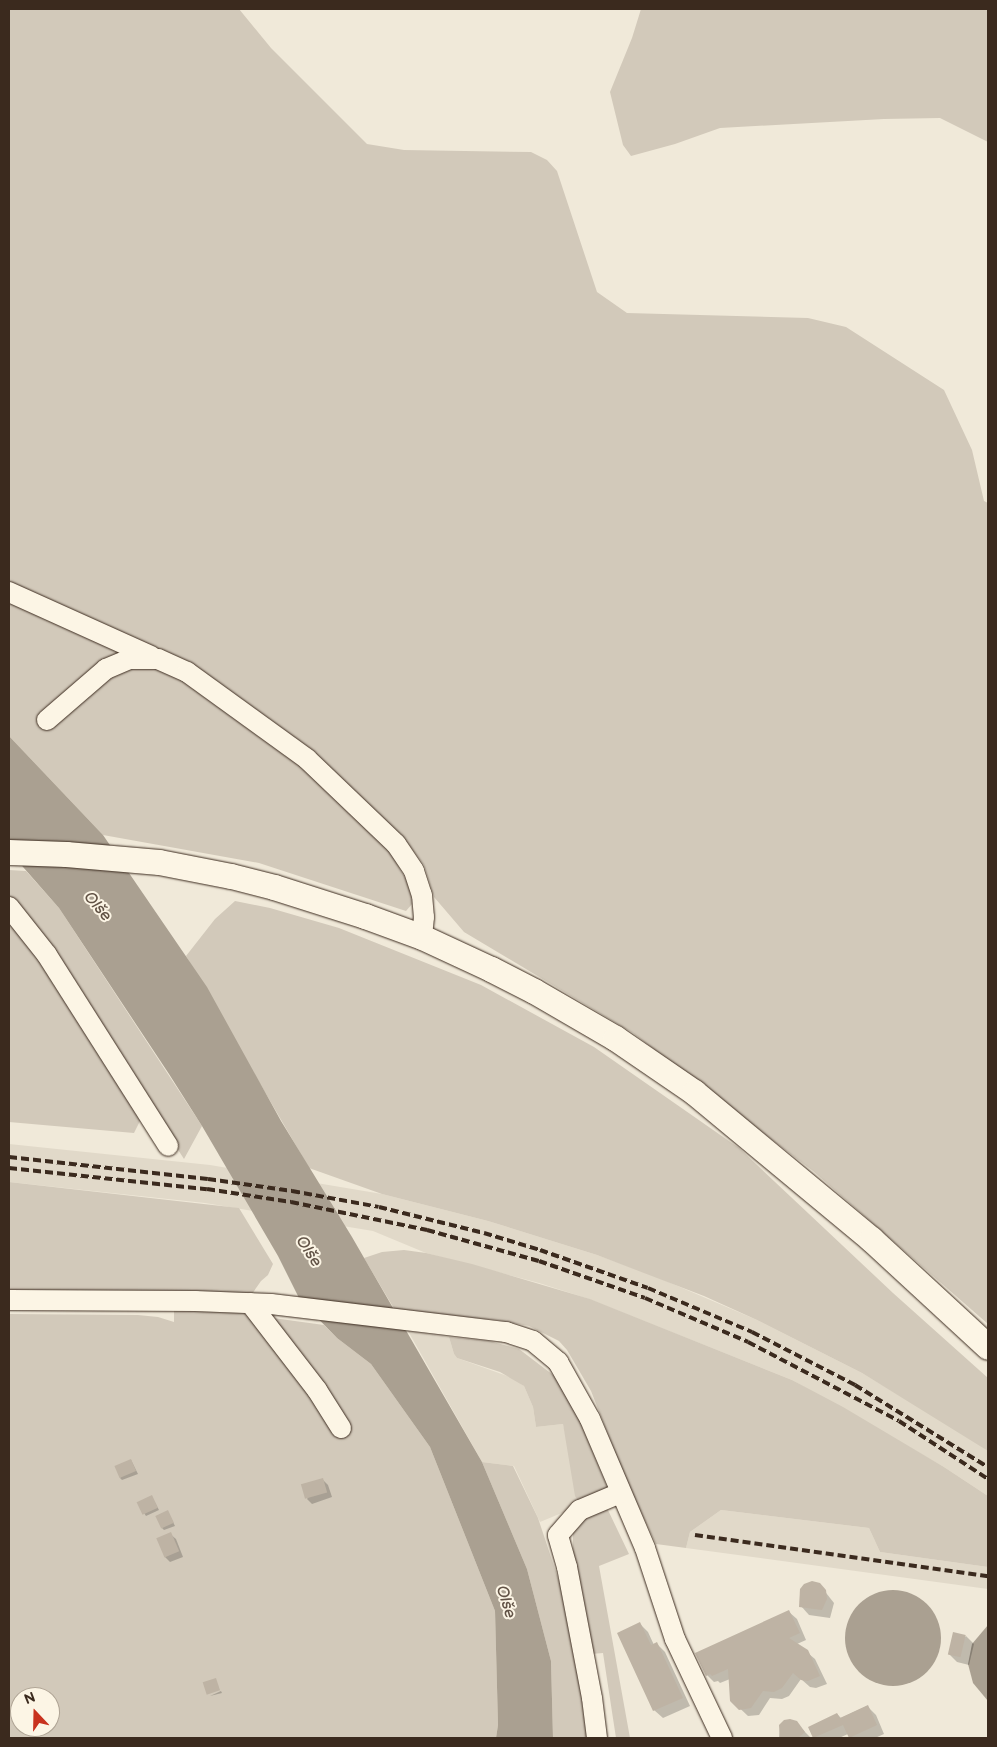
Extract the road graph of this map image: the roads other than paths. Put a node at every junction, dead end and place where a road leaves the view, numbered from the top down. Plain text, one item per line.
1 (9, 592) edge
2 (158, 659) junction
3 (47, 720) dead end
4 (9, 852) edge
5 (9, 907) edge
6 (422, 937) junction
7 (168, 1146) dead end
8 (9, 1300) edge
9 (250, 1303) junction
10 (988, 1347) edge
11 (341, 1428) dead end
12 (620, 1493) junction
13 (597, 1738) edge
14 (722, 1738) edge

1 - 2 lane
2 - 3 lane
2 - 6 lane
4 - 6 main road
5 - 7 lane
6 - 10 main road
8 - 9 lane
9 - 11 lane
9 - 12 lane
12 - 13 lane
12 - 14 lane

